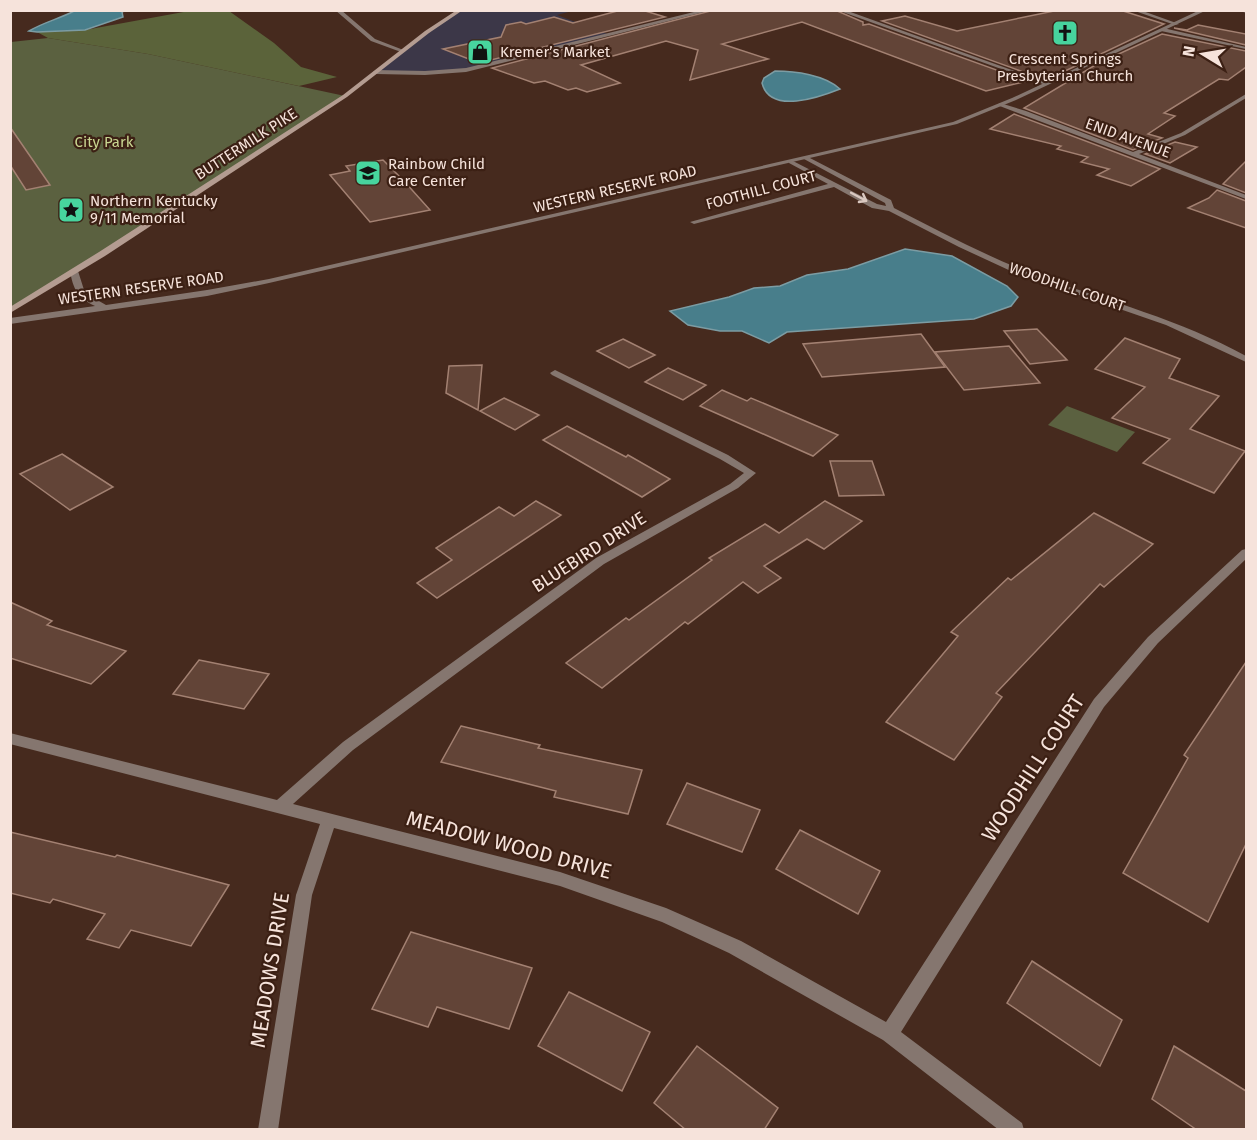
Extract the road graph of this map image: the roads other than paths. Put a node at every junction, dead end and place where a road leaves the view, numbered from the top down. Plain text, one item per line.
1 (337, 10) edge
2 (461, 10) edge
3 (710, 10) edge
4 (839, 10) edge
5 (1134, 10) edge
6 (1204, 10) edge
7 (1240, 10) edge
8 (1246, 12) edge
9 (1177, 24) junction
10 (1162, 30) junction
11 (1246, 48) edge
12 (403, 51) junction
13 (376, 72) junction
14 (1045, 83) junction
15 (1246, 96) edge
16 (1000, 105) junction
17 (1133, 154) junction
18 (806, 158) junction
19 (791, 162) junction
20 (834, 184) junction
21 (1246, 197) edge
22 (891, 209) junction
23 (694, 222) dead end
24 (74, 272) junction
25 (104, 307) junction
26 (10, 311) edge
27 (10, 321) edge
28 (1246, 359) edge
29 (555, 373) dead end
30 (1246, 553) edge
31 (10, 738) edge
32 (279, 807) junction
33 (329, 821) junction
34 (889, 1034) junction
35 (268, 1130) edge
36 (1015, 1130) edge

1 - 12 street
2 - 12 main road, BUTTERMILK PIKE
3 - 13 street
4 - 14 street
5 - 9 street
6 - 9 street, WESTERN RESERVE ROAD
7 - 8 street
9 - 10 street, WESTERN RESERVE ROAD
10 - 11 street
10 - 14 street, WESTERN RESERVE ROAD
12 - 13 main road, BUTTERMILK PIKE
13 - 24 main road, BUTTERMILK PIKE
14 - 16 street, WESTERN RESERVE ROAD
15 - 17 street
16 - 17 street, ENID AVENUE
16 - 18 street, WESTERN RESERVE ROAD
17 - 21 street, ENID AVENUE
18 - 19 street, WESTERN RESERVE ROAD
18 - 22 street, WOODHILL COURT
19 - 20 street, WOODHILL COURT
19 - 25 street, WESTERN RESERVE ROAD
20 -> 22 street, WOODHILL COURT
20 - 23 street, FOOTHILL COURT
22 - 28 street, WOODHILL COURT
24 - 25 street
24 - 26 main road, BUTTERMILK PIKE
25 - 27 street, WESTERN RESERVE ROAD
29 - 32 street, BLUEBIRD DRIVE
30 - 34 street, WOODHILL COURT
31 - 32 street, MEADOW WOOD DRIVE
32 - 33 street, MEADOW WOOD DRIVE
33 - 34 street, MEADOW WOOD DRIVE
33 - 35 street, MEADOWS DRIVE
34 - 36 street, MEADOW WOOD DRIVE

